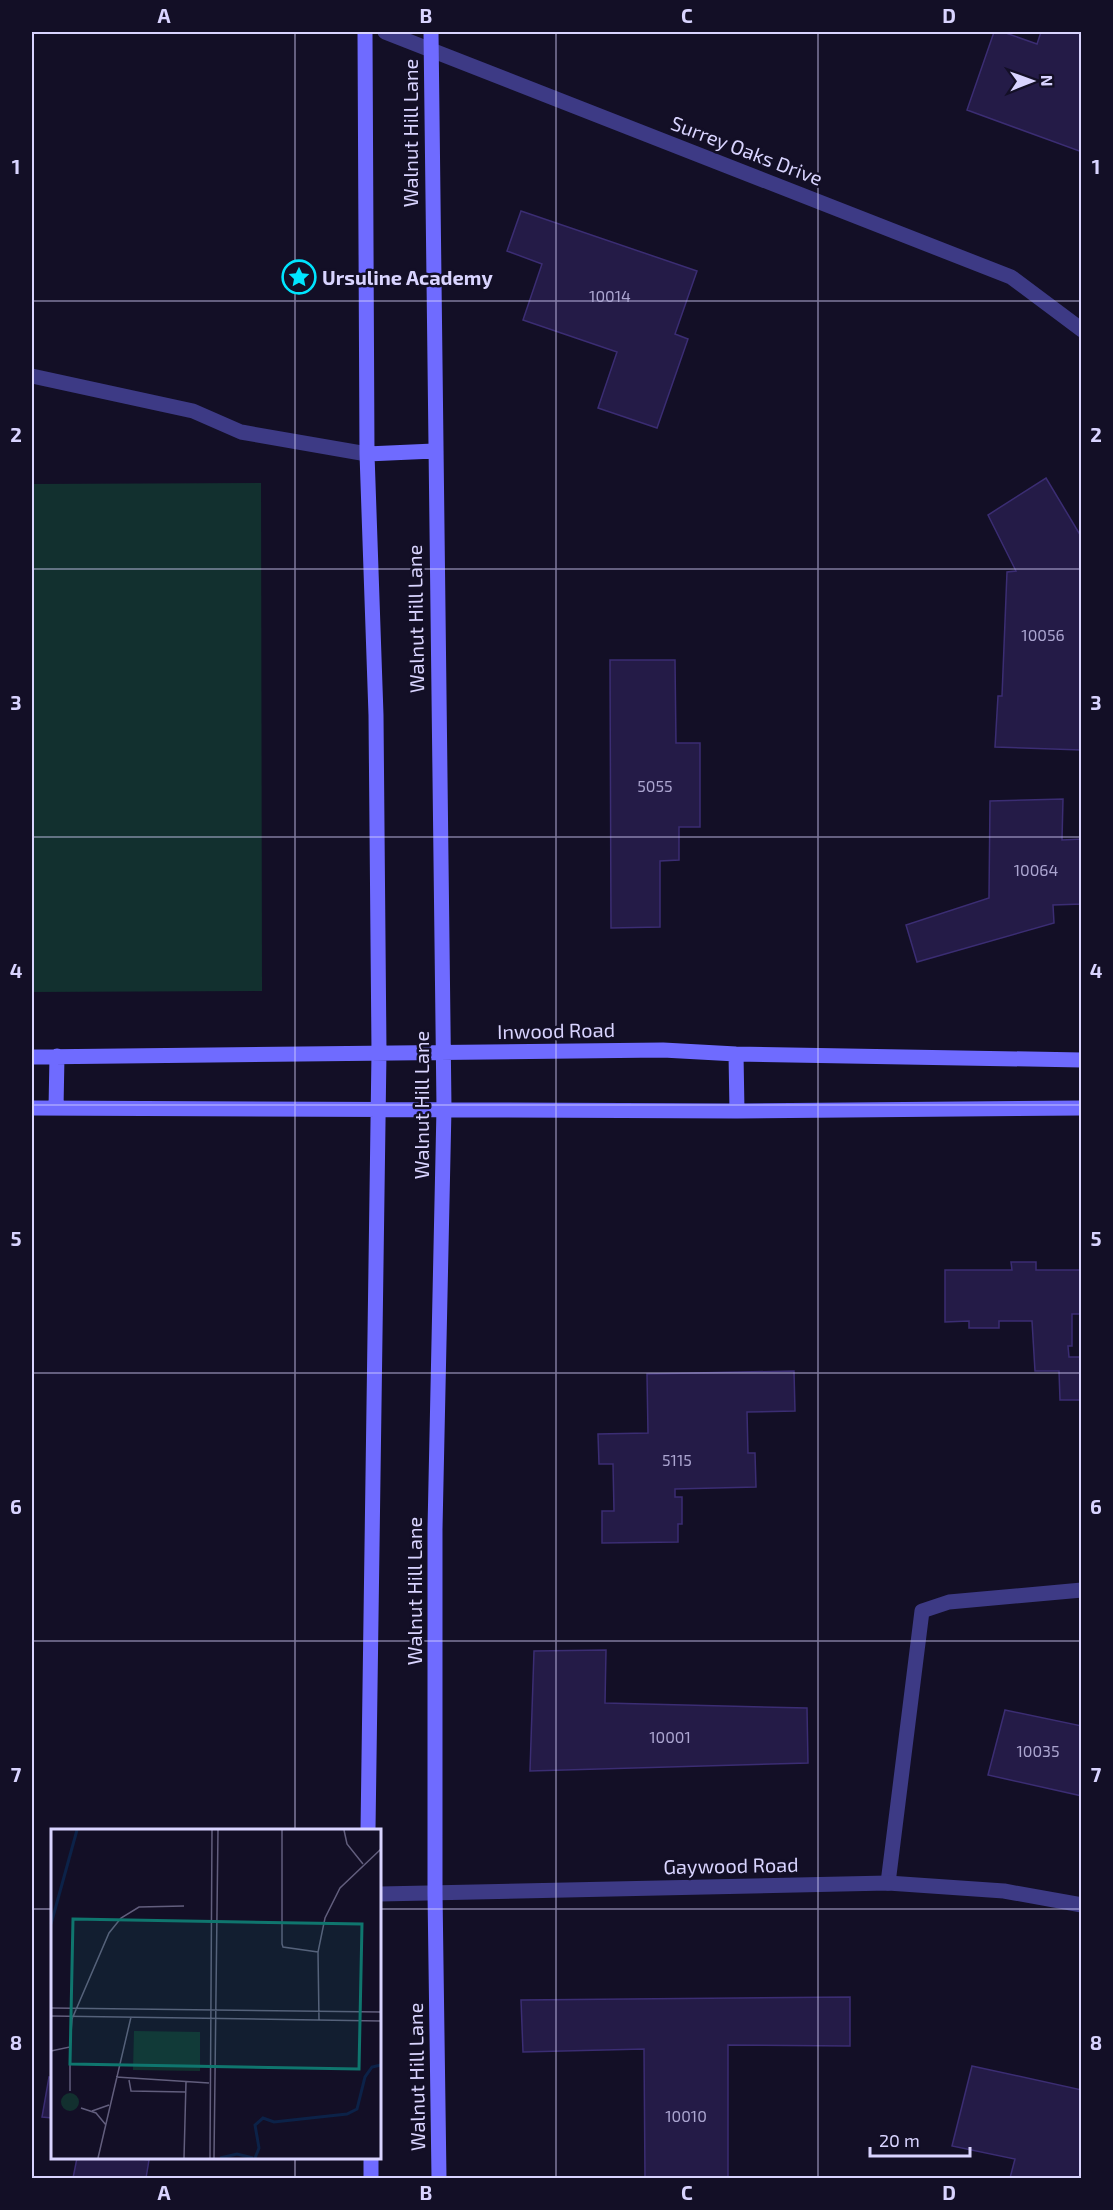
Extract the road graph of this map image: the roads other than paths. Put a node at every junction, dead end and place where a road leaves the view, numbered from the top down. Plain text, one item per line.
1 (365, 32) edge
2 (385, 32) edge
3 (430, 32) edge
4 (431, 50) junction
5 (1082, 330) edge
6 (32, 375) edge
7 (434, 451) junction
8 (367, 454) junction
9 (379, 1052) junction
10 (442, 1052) junction
11 (736, 1054) junction
12 (57, 1056) junction
13 (32, 1057) edge
14 (1082, 1060) edge
15 (32, 1108) edge
16 (57, 1108) junction
17 (379, 1108) junction
18 (444, 1108) junction
19 (1082, 1108) edge
20 (736, 1111) junction
21 (1082, 1590) edge
22 (368, 1829) edge
23 (888, 1883) junction
24 (435, 1893) junction
25 (381, 1894) edge
26 (1082, 1905) edge
27 (371, 2159) edge
28 (371, 2178) edge
29 (439, 2178) edge

1 - 8 main road, Walnut Hill Lane
2 - 4 street, Surrey Oaks Drive
3 - 4 main road, Walnut Hill Lane
4 - 5 street, Surrey Oaks Drive
4 - 7 main road, Walnut Hill Lane
6 - 8 street
7 - 8 main road
7 - 10 main road, Walnut Hill Lane
8 - 9 main road, Walnut Hill Lane
9 - 10 main road, Inwood Road
9 - 12 main road, Inwood Road
9 - 17 main road, Walnut Hill Lane
10 - 11 main road, Inwood Road
10 - 18 main road, Walnut Hill Lane
11 - 14 main road, Inwood Road
11 - 20 main road
12 - 13 main road, Inwood Road
12 - 16 main road
15 - 16 main road
16 - 17 main road
17 - 18 main road
17 - 22 main road, Walnut Hill Lane
18 - 20 main road
18 - 24 main road, Walnut Hill Lane
19 - 20 main road
21 - 23 street
23 - 24 street, Gaywood Road
23 - 26 street, Gaywood Road
24 - 25 street, Gaywood Road
24 - 29 main road, Walnut Hill Lane
27 - 28 main road

